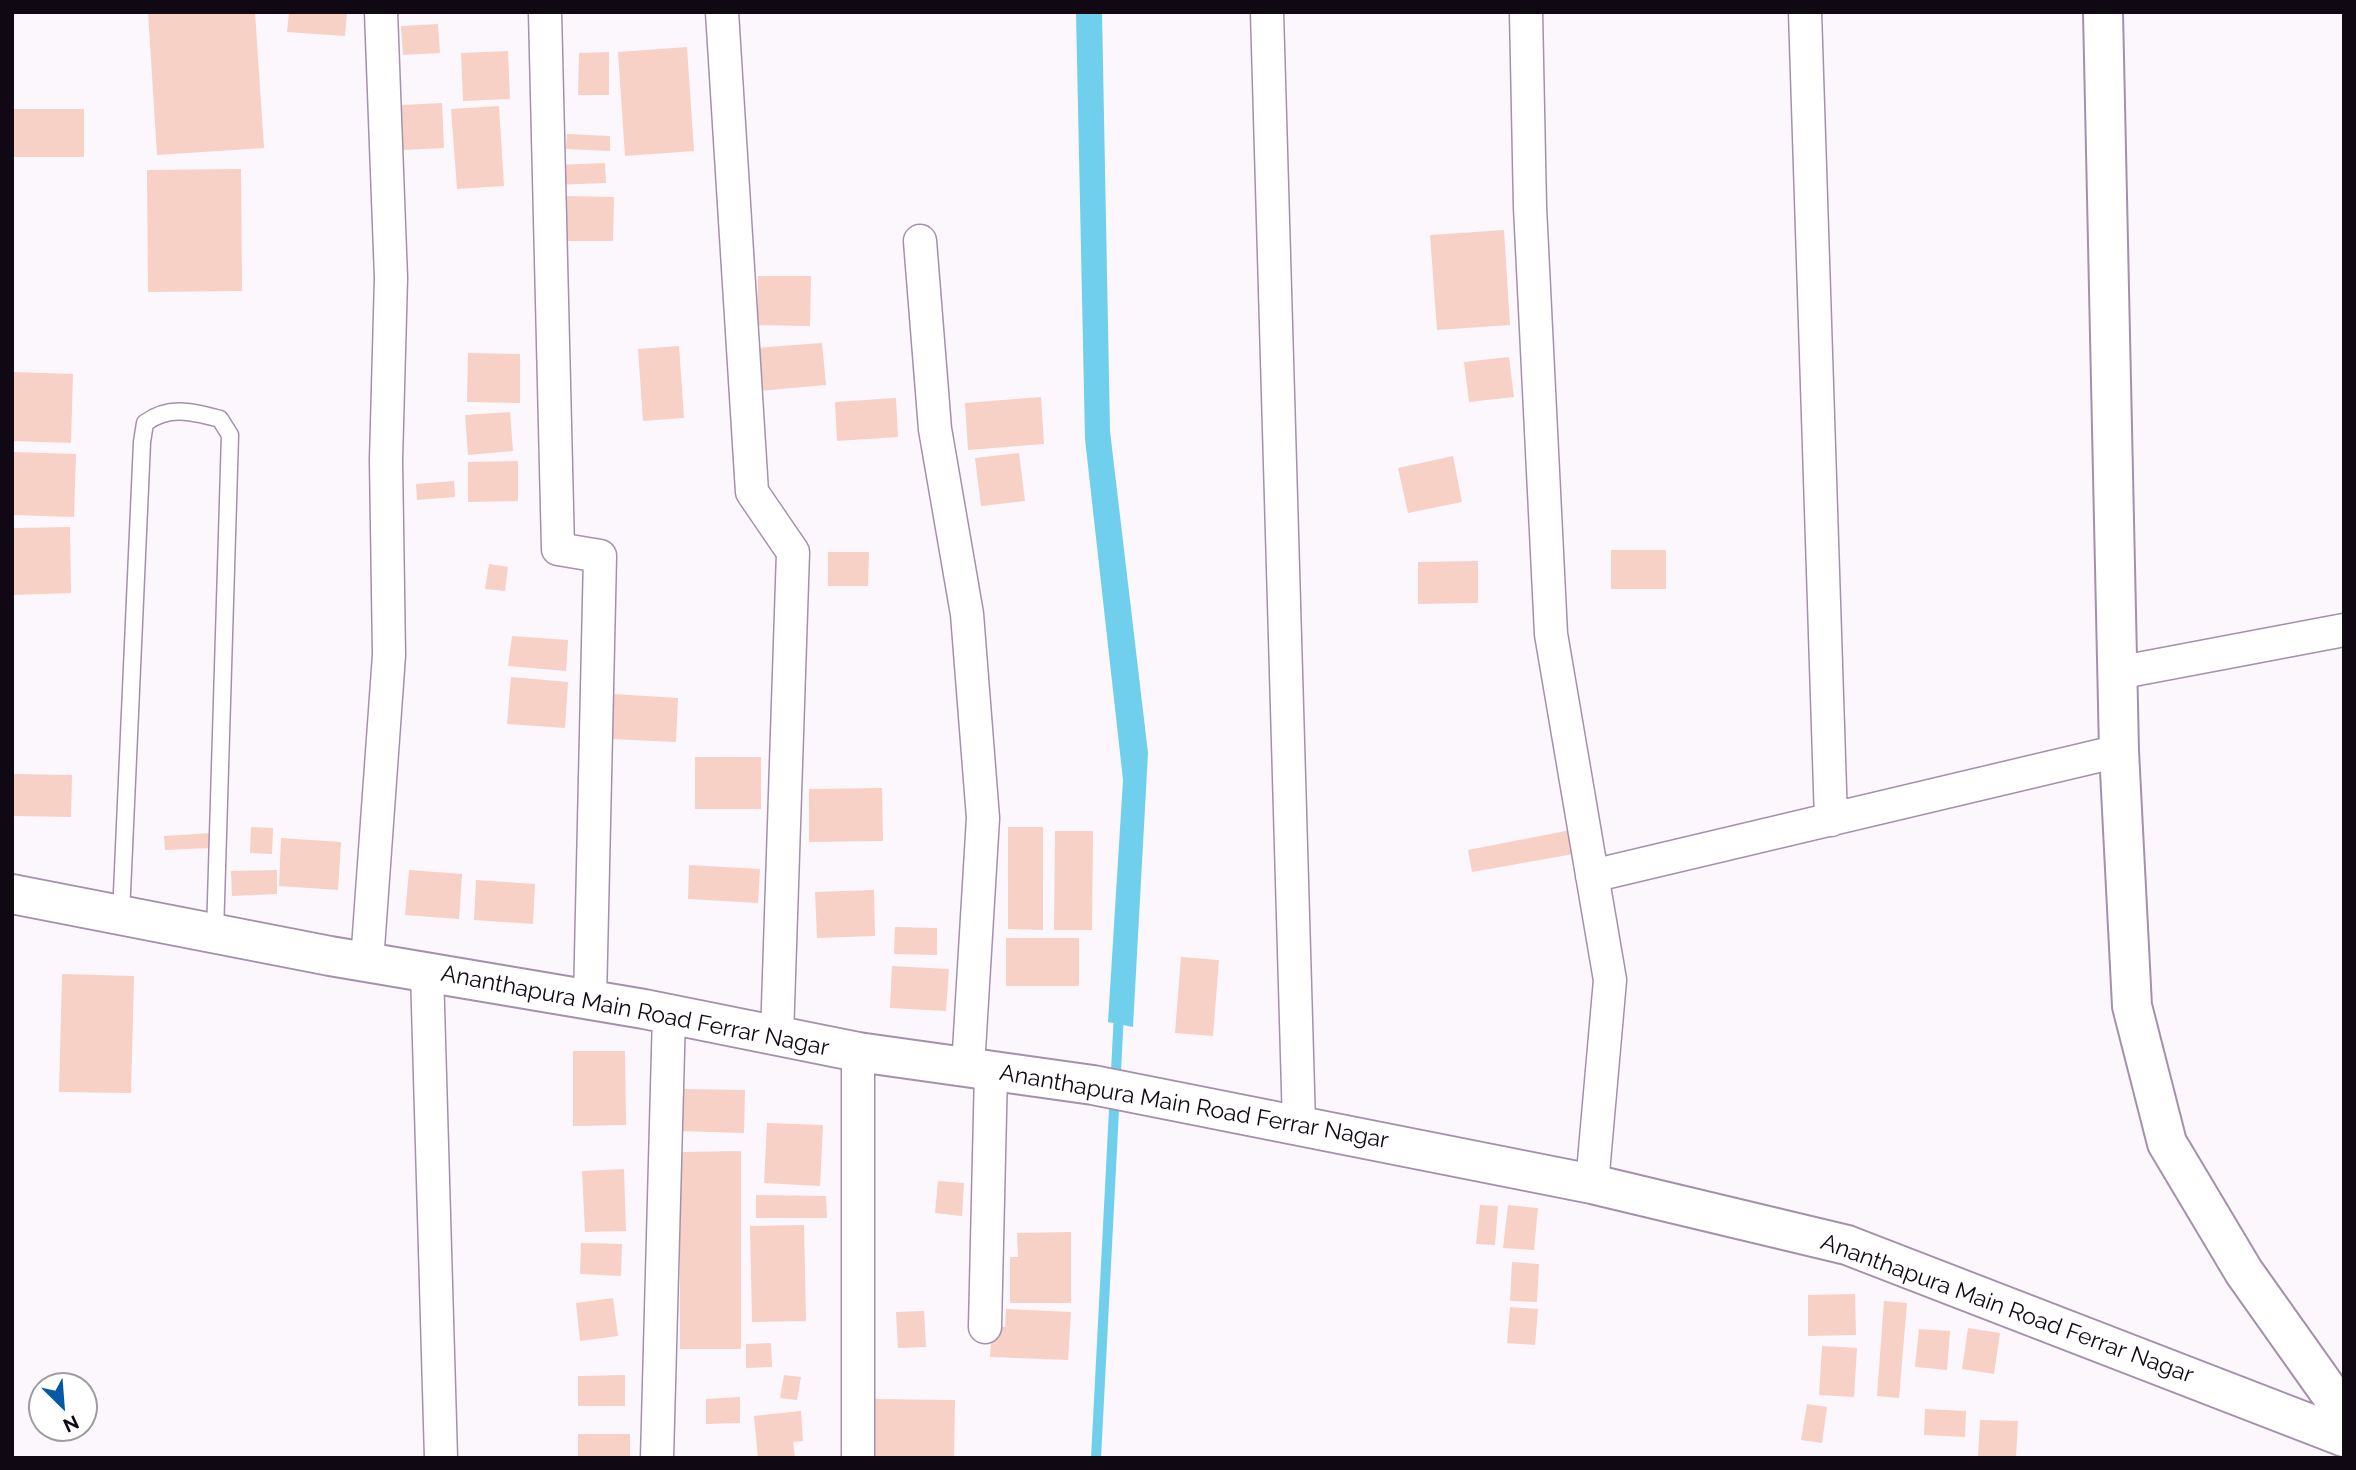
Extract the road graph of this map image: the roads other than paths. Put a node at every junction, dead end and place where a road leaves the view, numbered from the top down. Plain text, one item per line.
1 (382, 12) edge
2 (545, 12) edge
3 (722, 12) edge
4 (1267, 12) edge
5 (1526, 12) edge
6 (1805, 12) edge
7 (2103, 12) edge
8 (920, 241) dead end
9 (2344, 630) edge
10 (2117, 673) junction
11 (2119, 751) junction
12 (1830, 820) junction
13 (1592, 876) junction
14 (12, 894) edge
15 (121, 915) junction
16 (215, 933) junction
17 (367, 962) junction
18 (427, 972) junction
19 (590, 1000) junction
20 (669, 1014) junction
21 (777, 1036) junction
22 (858, 1052) junction
23 (980, 1069) junction
24 (1299, 1124) junction
25 (1592, 1184) junction
26 (985, 1327) dead end
27 (2344, 1413) edge
28 (2344, 1437) edge
29 (441, 1458) edge
30 (657, 1458) edge
31 (858, 1458) edge

1 - 17 street
2 - 19 street
3 - 21 street
4 - 24 street
5 - 13 street
6 - 12 street
7 - 10 street
8 - 23 street
9 - 10 street
10 - 11 street
11 - 12 street
11 - 27 street
12 - 13 street
13 - 25 street
14 - 15 street, Ananthapura Main Road Ferrar Nagar
15 - 16 street, Ananthapura Main Road Ferrar Nagar
15 - 16 lane
16 - 17 street, Ananthapura Main Road Ferrar Nagar
17 - 18 street, Ananthapura Main Road Ferrar Nagar
18 - 19 street, Ananthapura Main Road Ferrar Nagar
18 - 29 street
19 - 20 street, Ananthapura Main Road Ferrar Nagar
20 - 21 street, Ananthapura Main Road Ferrar Nagar
20 - 30 street
21 - 22 street, Ananthapura Main Road Ferrar Nagar
22 - 23 street, Ananthapura Main Road Ferrar Nagar
22 - 31 street
23 - 24 street, Ananthapura Main Road Ferrar Nagar
23 - 26 street
24 - 25 street, Ananthapura Main Road Ferrar Nagar
25 - 28 street, Ananthapura Main Road Ferrar Nagar

